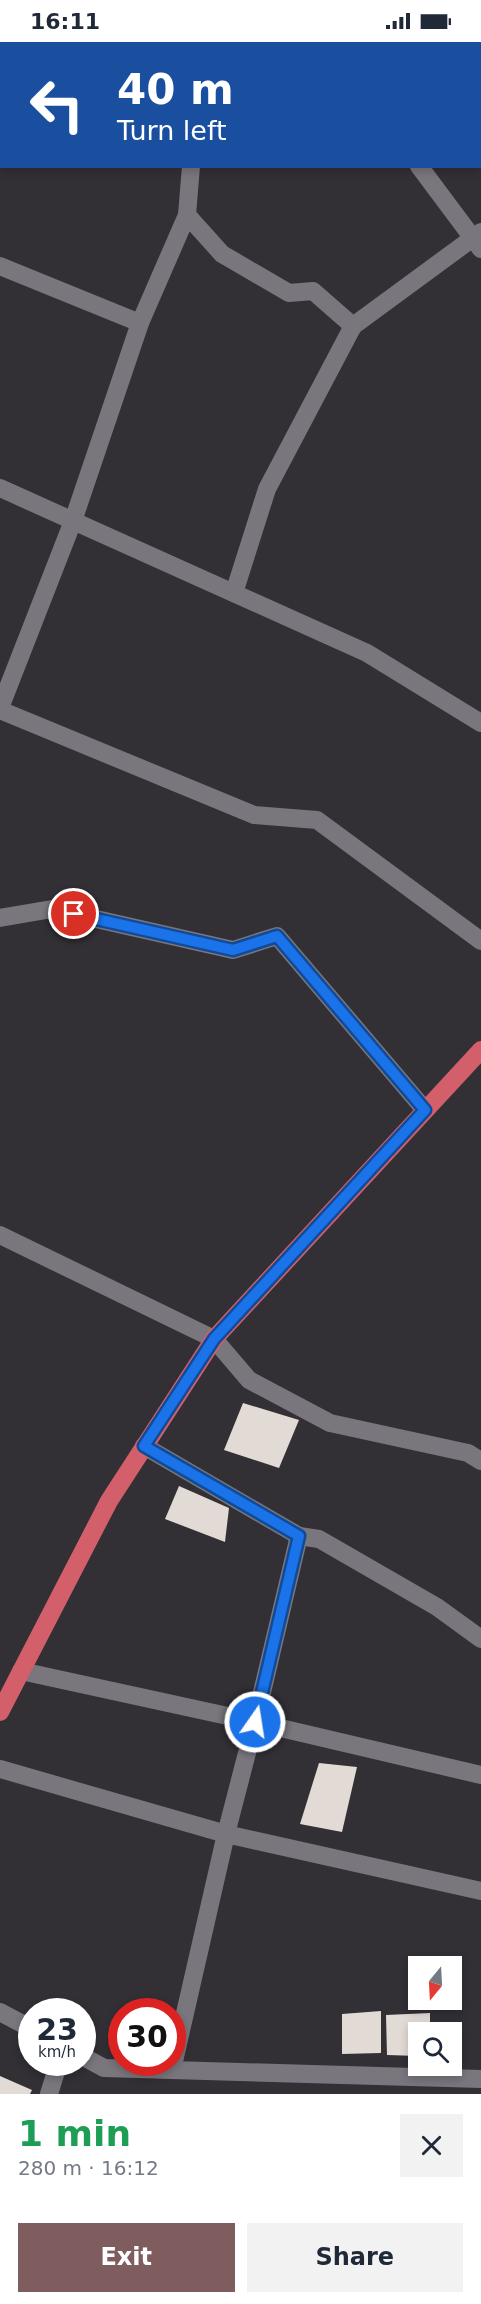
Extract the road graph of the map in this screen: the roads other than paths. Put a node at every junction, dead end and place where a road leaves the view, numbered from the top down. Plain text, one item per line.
1 (191, 168) edge
2 (420, 168) edge
3 (187, 215) junction
4 (478, 240) edge
5 (0, 266) edge
6 (140, 324) junction
7 (353, 326) junction
8 (0, 488) edge
9 (73, 520) junction
10 (234, 593) junction
11 (0, 709) edge
12 (481, 723) edge
13 (0, 918) edge
14 (481, 941) edge
15 (481, 1050) edge
16 (425, 1110) junction
17 (0, 1235) edge
18 (214, 1339) junction
19 (144, 1446) junction
20 (481, 1461) edge
21 (299, 1536) junction
22 (481, 1639) edge
23 (21, 1671) junction
24 (0, 1712) edge
25 (255, 1722) junction
26 (0, 1768) edge
27 (481, 1775) edge
28 (226, 1834) junction
29 (481, 1891) edge
30 (186, 2009) edge
31 (0, 2012) edge
32 (18, 2022) edge
33 (186, 2070) edge
34 (54, 2076) edge
35 (481, 2079) edge
36 (48, 2094) edge

1 - 3 street
2 - 4 street
3 - 6 street
3 - 7 street
4 - 7 street
5 - 6 street
6 - 9 street
7 - 10 street
8 - 9 street
9 - 10 street
9 - 11 street
10 - 12 street
11 - 14 street
13 - 16 street
15 - 16 highway
16 - 18 highway
17 - 18 street
18 - 19 highway
18 - 20 street
19 - 21 street
19 - 23 highway
21 - 22 street
21 - 25 street
23 - 24 highway
23 - 25 street
25 - 27 street
25 - 28 street
26 - 28 street
28 - 29 street
28 - 30 street
31 - 32 street
33 - 35 street
34 - 36 street

